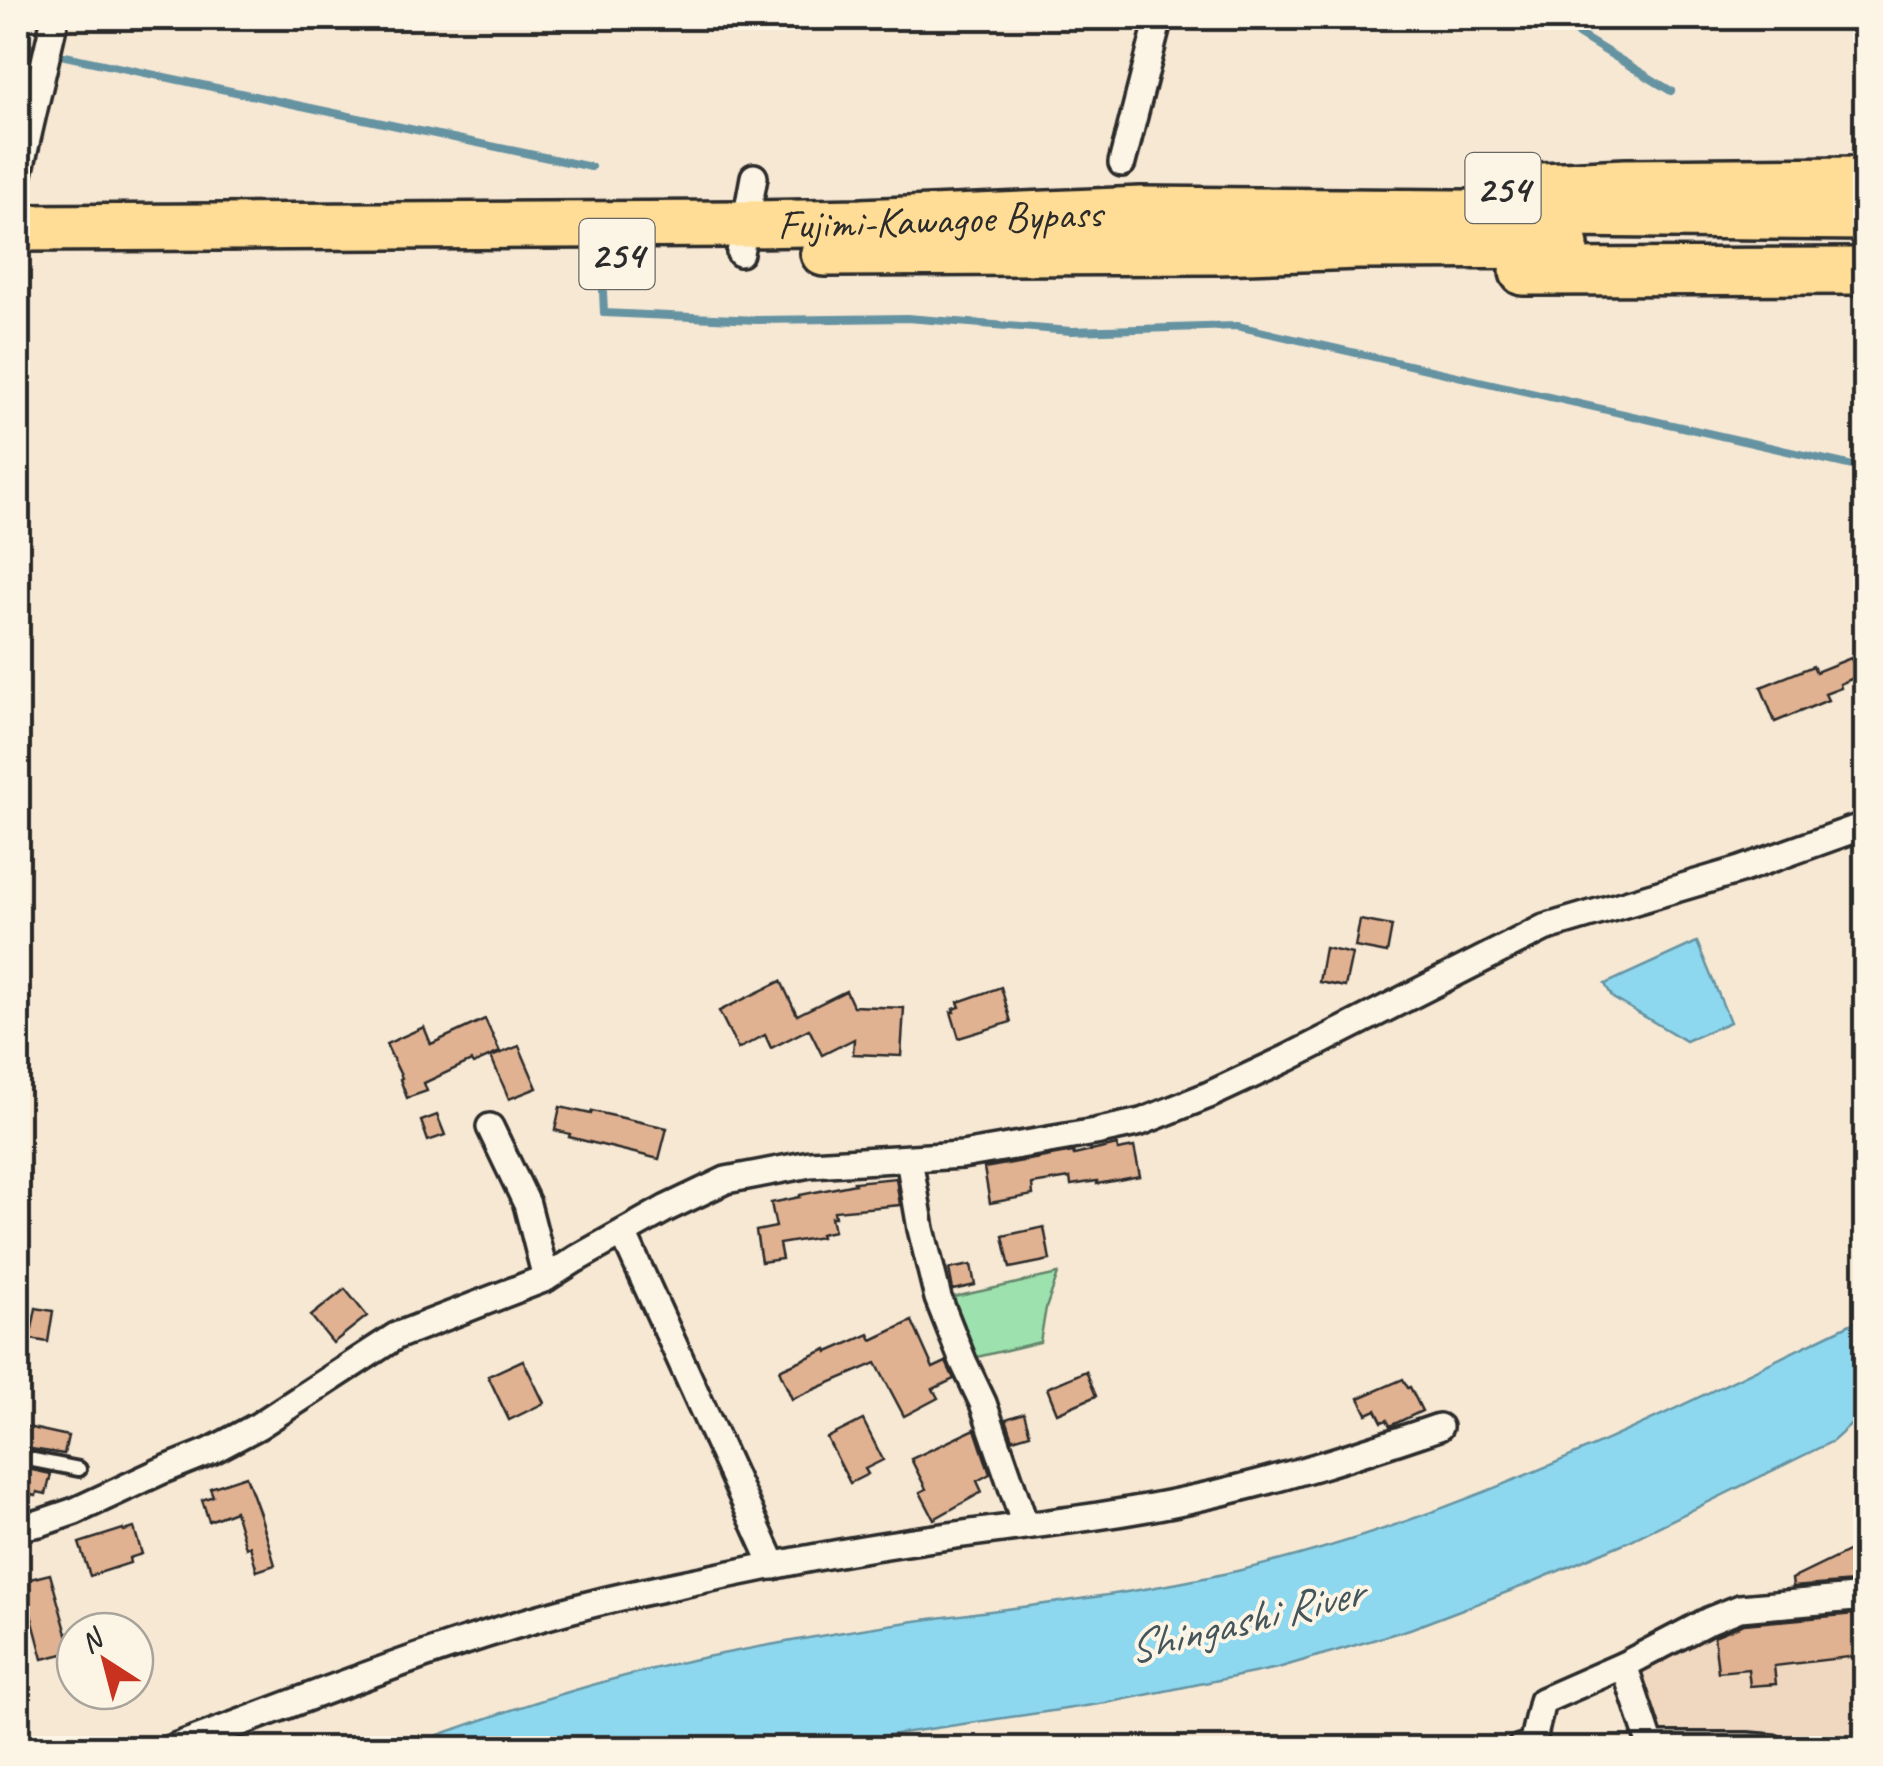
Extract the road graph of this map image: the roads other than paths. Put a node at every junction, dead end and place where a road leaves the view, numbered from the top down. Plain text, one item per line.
1 (55, 18) edge
2 (1159, 18) edge
3 (1122, 163) dead end
4 (754, 177) dead end
5 (18, 178) edge
6 (1866, 180) edge
7 (1141, 210) junction
8 (1866, 217) edge
9 (18, 228) edge
10 (742, 239) junction
11 (1805, 243) junction
12 (1866, 244) edge
13 (18, 257) edge
14 (1866, 272) edge
15 (1866, 296) edge
16 (1866, 825) edge
17 (1836, 836) junction
18 (1866, 836) edge
19 (490, 1127) dead end
20 (909, 1160) junction
21 (623, 1233) junction
22 (546, 1278) junction
23 (1439, 1427) dead end
24 (18, 1456) edge
25 (79, 1469) dead end
26 (1023, 1525) junction
27 (18, 1527) edge
28 (774, 1566) junction
29 (1866, 1597) edge
30 (1624, 1665) junction
31 (172, 1748) edge
32 (1520, 1748) edge
33 (1772, 1748) edge

1 - 5 street
2 - 3 street
4 - 10 street
6 - 7 highway, 254
7 - 10 highway, Fujimi-Kawagoe Bypass / 254
7 - 11 highway, Fujimi-Kawagoe Bypass / 254
8 - 11 highway, Fujimi-Kawagoe Bypass / 254
9 - 10 highway, Fujimi-Kawagoe Bypass / 254
10 - 11 highway, Fujimi-Kawagoe Bypass / 254
10 - 13 highway, Fujimi-Kawagoe Bypass / 254
11 - 12 highway, Fujimi-Kawagoe Bypass / 254
11 - 14 highway, 254
11 - 15 highway, 254
16 - 17 street
17 - 18 street
17 - 20 street
19 - 22 street
20 - 21 street
20 - 26 street
21 - 22 street
21 - 28 street
22 - 27 street
23 - 26 street
24 - 25 lane
26 - 28 street
28 - 31 street
29 - 30 street
30 - 32 street
30 - 33 street

